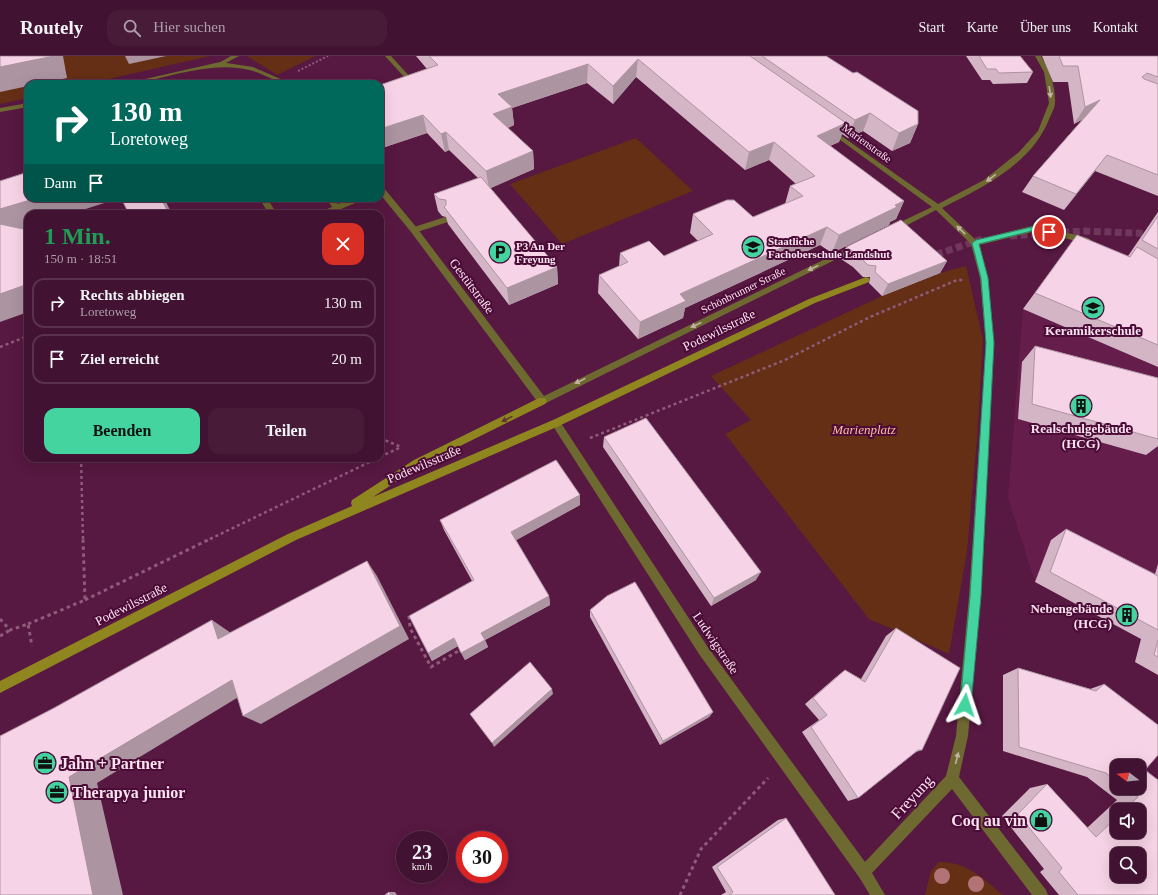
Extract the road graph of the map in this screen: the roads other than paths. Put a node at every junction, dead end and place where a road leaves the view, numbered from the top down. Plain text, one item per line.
1 (236, 56) edge
2 (388, 56) edge
3 (1038, 56) edge
4 (220, 64) junction
5 (145, 80) edge
6 (280, 80) edge
7 (384, 87) edge
8 (24, 105) edge
9 (0, 110) edge
10 (822, 124) edge
11 (384, 195) edge
12 (356, 202) edge
13 (936, 206) junction
14 (341, 210) edge
15 (445, 220) edge
16 (414, 230) junction
17 (883, 234) edge
18 (976, 243) junction
19 (861, 245) edge
20 (1099, 246) edge
21 (866, 280) edge
22 (542, 401) junction
23 (556, 423) junction
24 (336, 517) junction
25 (0, 687) edge
26 (952, 779) junction
27 (864, 872) junction
28 (878, 895) edge
29 (1041, 895) edge

1 - 4 street
2 - 7 street
3 -> 13 street
4 - 5 street
4 - 6 street
8 - 9 street
10 - 13 street, Marienstraße
11 - 16 street, Gestütstraße
12 - 14 street
13 - 17 street
18 -> 13 street
15 - 16 street
16 - 22 street, Gestütstraße
18 - 20 street
26 -> 18 street
19 -> 22 street, Schönbrunner Straße
21 - 23 main road, Podewilsstraße
22 -> 24 main road
23 - 24 main road, Podewilsstraße
23 - 27 street, Ludwigstraße
24 - 25 main road, Podewilsstraße
26 - 27 street, Freyung
26 - 29 street, Freyung
27 - 28 street

